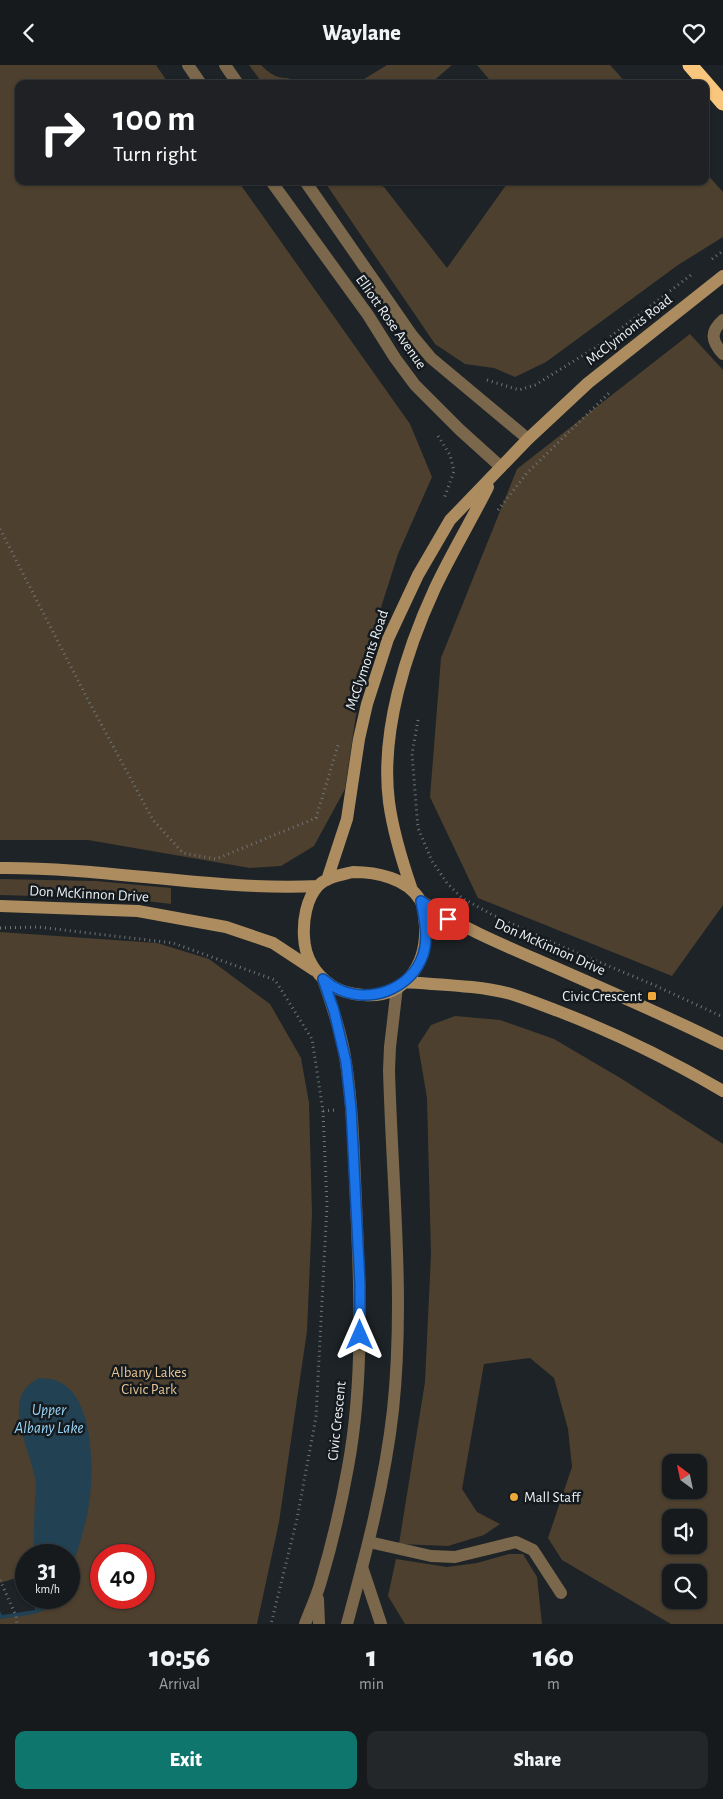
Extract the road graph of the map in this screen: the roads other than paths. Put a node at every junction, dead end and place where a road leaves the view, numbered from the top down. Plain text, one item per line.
1 (188, 65) edge
2 (225, 65) edge
3 (233, 65) edge
4 (690, 65) edge
5 (198, 80) edge
6 (235, 80) edge
7 (241, 80) edge
8 (703, 80) edge
9 (709, 87) edge
10 (723, 103) edge
11 (274, 185) edge
12 (308, 185) edge
13 (723, 277) edge
14 (723, 321) edge
15 (723, 354) edge
16 (528, 439) junction
17 (497, 472) junction
18 (0, 868) edge
19 (322, 883) junction
20 (412, 890) junction
21 (421, 901) junction
22 (0, 906) edge
23 (314, 969) junction
24 (323, 979) junction
25 (401, 984) junction
26 (723, 1044) edge
27 (723, 1091) edge
28 (369, 1542) junction
29 (362, 1567) junction
30 (320, 1583) junction
31 (561, 1593) dead end
32 (305, 1624) edge
33 (319, 1624) edge
34 (347, 1624) edge
35 (381, 1624) edge

1 - 5 street
2 - 6 street
3 - 7 street
4 - 8 highway
9 - 10 highway
11 - 17 street, Elliott Rose Avenue
12 - 16 street, Elliott Rose Avenue
13 - 16 main road, McClymonts Road
14 - 15 street
16 - 17 main road, McClymonts Road
17 - 19 main road, McClymonts Road
17 - 20 main road, McClymonts Road
18 - 19 main road, Don McKinnon Drive
19 - 20 main road
19 - 23 main road
20 - 21 main road
21 - 25 main road
21 - 26 main road, Don McKinnon Drive
22 - 23 main road, Don McKinnon Drive
23 - 24 main road
24 - 25 main road
24 - 30 street, Civic Crescent
25 - 27 main road
25 - 28 street
28 - 29 street
28 - 31 street
29 - 34 street
29 - 35 street
30 - 32 street, Civic Crescent
30 - 33 street

